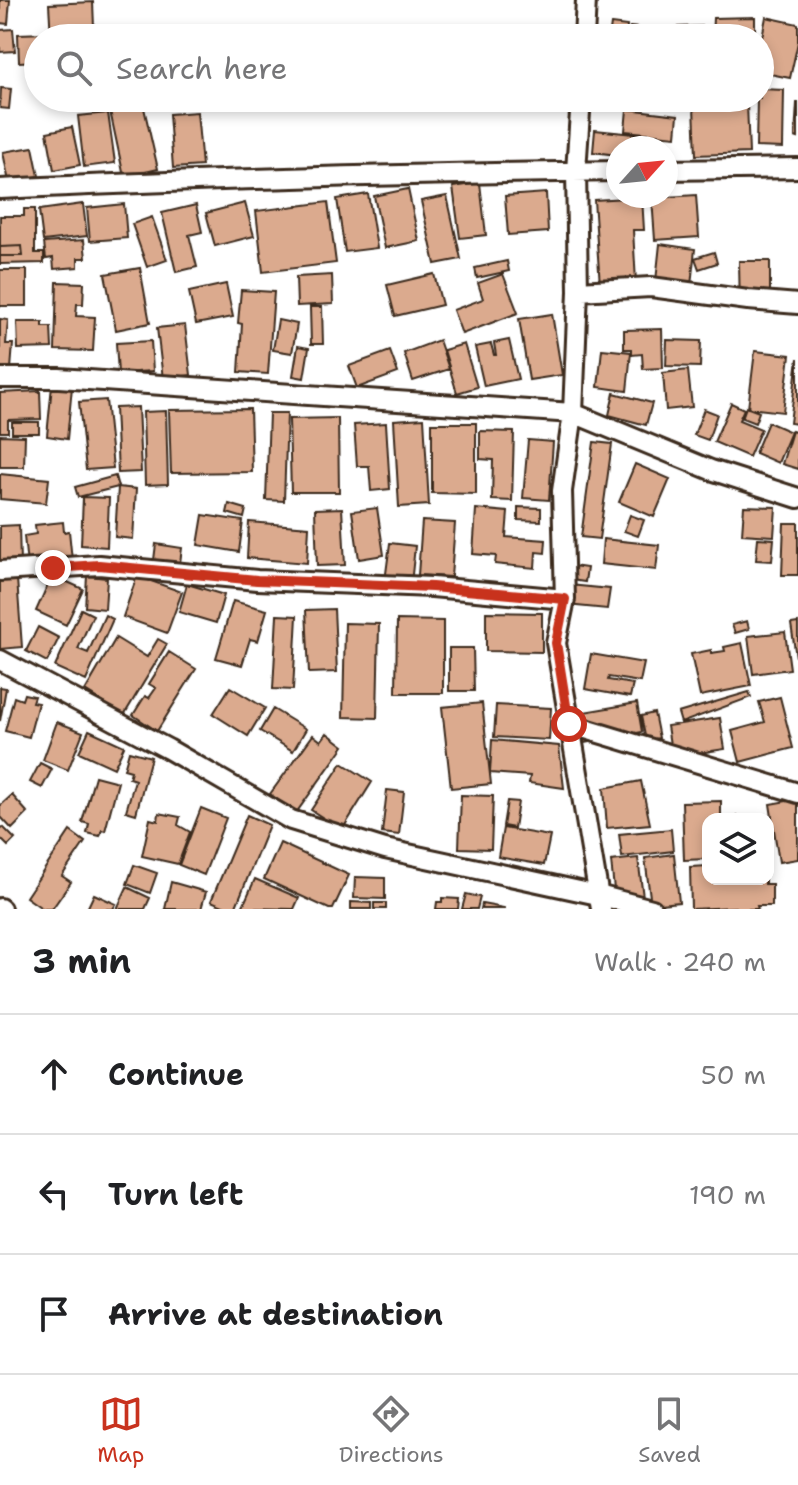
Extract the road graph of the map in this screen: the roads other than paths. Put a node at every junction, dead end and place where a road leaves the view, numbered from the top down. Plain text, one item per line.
1 (586, 0) edge
2 (585, 24) edge
3 (580, 112) edge
4 (798, 168) edge
5 (678, 170) edge
6 (576, 171) junction
7 (606, 171) edge
8 (0, 189) edge
9 (578, 291) junction
10 (798, 304) edge
11 (0, 378) edge
12 (573, 413) junction
13 (798, 498) edge
14 (0, 571) edge
15 (565, 599) junction
16 (0, 660) edge
17 (569, 724) junction
18 (798, 793) edge
19 (599, 902) edge
20 (652, 909) edge

1 - 2 street
3 - 6 street
4 - 5 street
6 - 7 street
6 - 8 street
6 - 9 street
9 - 10 street
9 - 12 street
11 - 12 street
12 - 13 street
12 - 15 street
14 - 15 street
15 - 17 street
16 - 19 street
17 - 18 street
17 - 19 street
19 - 20 street

